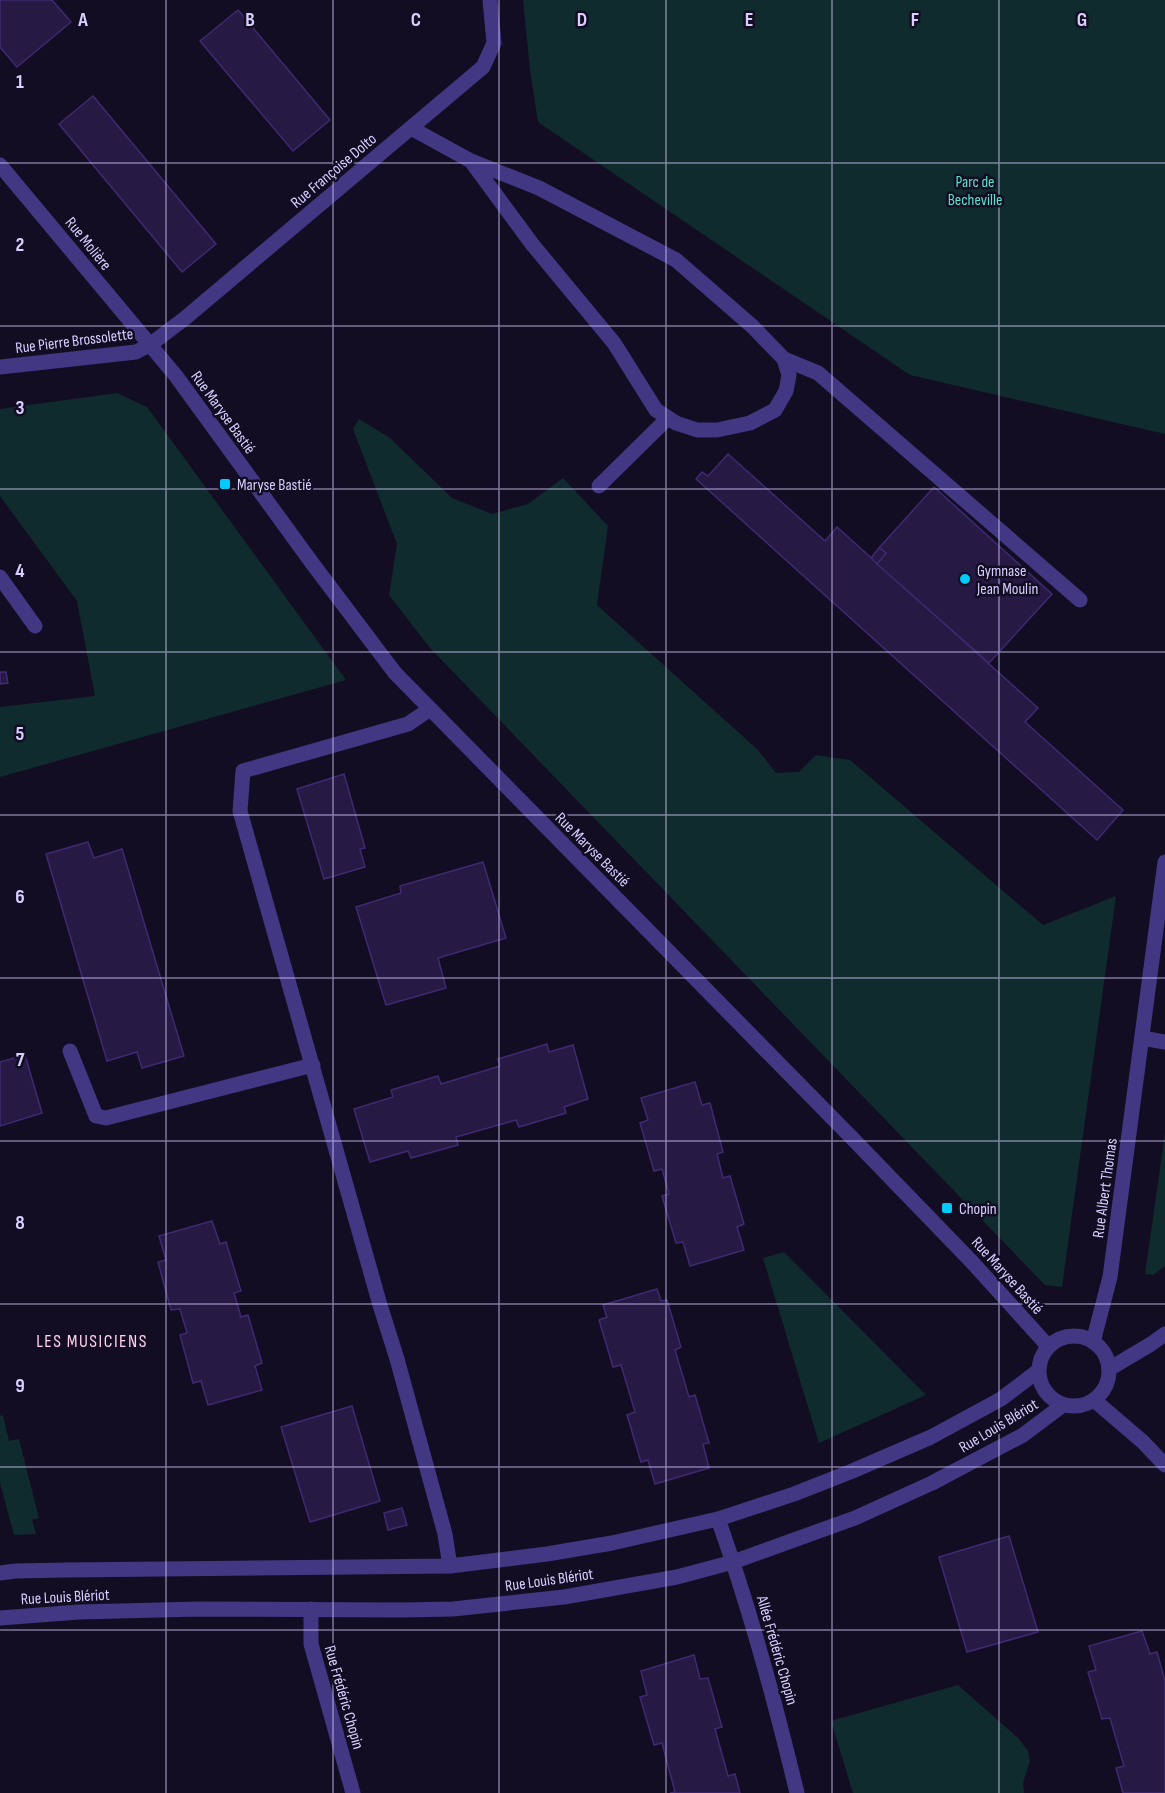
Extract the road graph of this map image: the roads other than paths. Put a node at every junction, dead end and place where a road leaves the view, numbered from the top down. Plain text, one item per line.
1 (490, 0) edge
2 (411, 128) junction
3 (471, 161) junction
4 (0, 165) edge
5 (151, 344) junction
6 (783, 359) junction
7 (0, 367) edge
8 (668, 418) junction
9 (599, 486) dead end
10 (0, 577) edge
11 (1080, 600) dead end
12 (35, 626) dead end
13 (430, 709) junction
14 (1165, 862) edge
15 (1142, 1038) junction
16 (1165, 1042) edge
17 (70, 1051) dead end
18 (313, 1065) junction
19 (1165, 1334) edge
20 (1093, 1342) junction
21 (1048, 1346) junction
22 (1109, 1369) junction
23 (1038, 1371) junction
24 (1094, 1400) junction
25 (1063, 1405) junction
26 (1165, 1465) edge
27 (718, 1519) junction
28 (733, 1562) junction
29 (450, 1566) junction
30 (0, 1573) edge
31 (311, 1609) junction
32 (0, 1618) edge
33 (353, 1793) edge
34 (796, 1793) edge

1 - 2 street, Rue Françoise Dolto
2 - 3 street
2 - 5 street, Rue Françoise Dolto
3 - 6 street
3 - 8 street
4 - 5 street, Rue Molière
5 - 7 street, Rue Pierre Brossolette
5 - 13 street, Rue Maryse Bastié
6 - 8 street
6 - 11 street
8 - 9 street
10 - 12 street
13 - 18 street
13 - 21 street, Rue Maryse Bastié
14 - 15 street, Rue Albert Thomas
15 - 16 street
15 - 20 street, Rue Albert Thomas
17 - 18 street
18 - 29 street
19 - 22 street
20 - 21 street
20 - 22 street
21 - 23 street
22 - 24 street
23 - 25 street
23 - 27 street, Rue Louis Blériot
24 - 25 street
24 - 26 street
25 - 28 street, Rue Louis Blériot
27 - 28 street, Allée Frédéric Chopin
27 - 29 street, Rue Louis Blériot
28 - 31 street, Rue Louis Blériot
28 - 34 street, Allée Frédéric Chopin
29 - 30 street, Rue Louis Blériot
31 - 32 street, Rue Louis Blériot
31 - 33 street, Rue Frédéric Chopin

